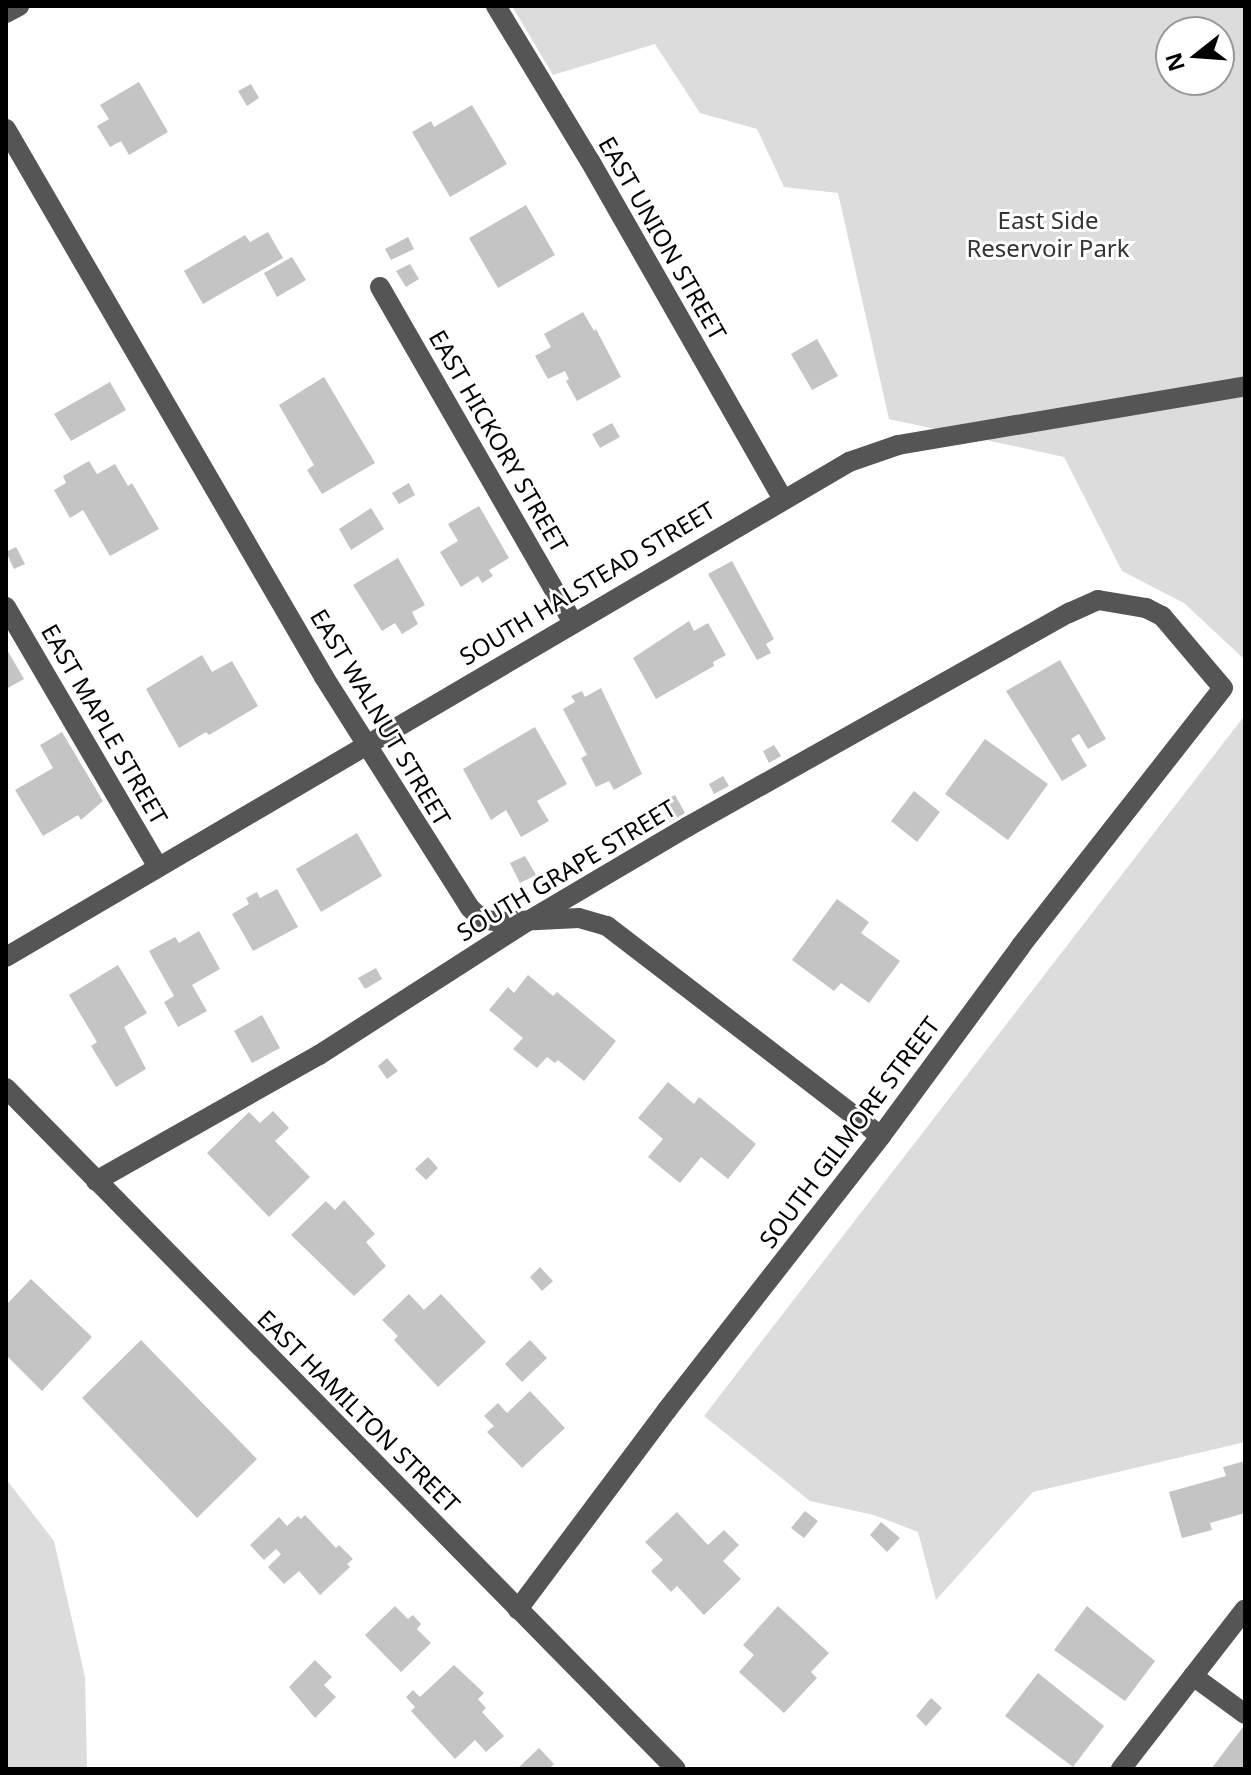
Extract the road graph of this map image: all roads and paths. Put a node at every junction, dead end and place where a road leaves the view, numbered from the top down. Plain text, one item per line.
1 (19, 6) edge
2 (496, 6) edge
3 (6, 13) edge
4 (6, 129) edge
5 (380, 287) dead end
6 (1245, 386) edge
7 (782, 498) junction
8 (6, 607) edge
9 (573, 622) junction
10 (1223, 688) joint
11 (365, 744) junction
12 (158, 867) junction
13 (528, 921) junction
14 (6, 957) edge
15 (6, 1088) edge
16 (881, 1136) junction
17 (96, 1181) junction
18 (518, 1609) junction
19 (1245, 1609) edge
20 (1193, 1676) junction
21 (1245, 1714) edge
22 (676, 1769) edge
23 (1121, 1769) edge

1 - 3 street
2 - 7 street, EAST UNION STREET
4 - 11 street, EAST WALNUT STREET
5 - 9 street, EAST HICKORY STREET
6 - 7 street, SOUTH HALSTEAD STREET
7 - 9 street, SOUTH HALSTEAD STREET
8 - 12 street, EAST MAPLE STREET
9 - 11 street, SOUTH HALSTEAD STREET
10 - 13 street, SOUTH GRAPE STREET
10 - 16 street, SOUTH GILMORE STREET
11 - 12 street, SOUTH HALSTEAD STREET
11 - 13 street, EAST WALNUT STREET
12 - 14 street, SOUTH HALSTEAD STREET
13 - 16 street, EAST WALNUT STREET
13 - 17 street, SOUTH GRAPE STREET
15 - 17 street, EAST HAMILTON STREET
16 - 18 street, SOUTH GILMORE STREET
17 - 18 street, EAST HAMILTON STREET
18 - 22 street, EAST HAMILTON STREET
19 - 20 street
20 - 21 street
20 - 23 street

